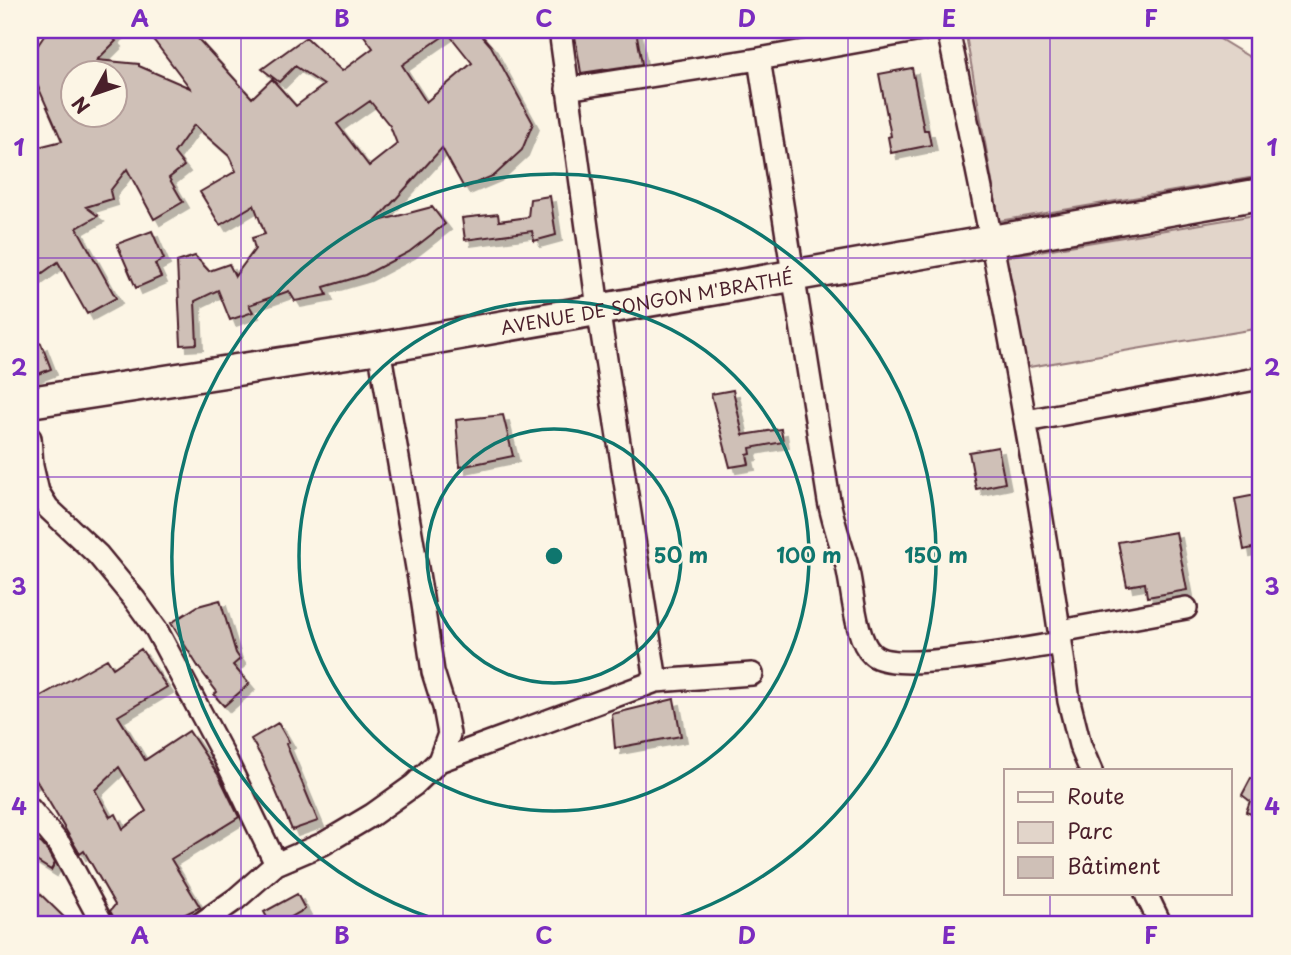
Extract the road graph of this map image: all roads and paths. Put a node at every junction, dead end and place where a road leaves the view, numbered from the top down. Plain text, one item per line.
1 (560, 30) edge
2 (921, 30) edge
3 (948, 30) edge
4 (759, 58) junction
5 (568, 89) junction
6 (1261, 194) edge
7 (992, 240) junction
8 (792, 275) junction
9 (598, 308) junction
10 (379, 348) junction
11 (1261, 378) edge
12 (30, 402) edge
13 (1026, 421) junction
14 (30, 438) edge
15 (1186, 608) dead end
16 (1060, 637) junction
17 (752, 674) dead end
18 (656, 681) junction
19 (439, 761) junction
20 (1090, 769) edge
21 (30, 809) edge
22 (275, 864) junction
23 (1146, 895) edge
24 (103, 925) edge
25 (199, 925) edge
26 (1161, 925) edge

1 - 5 street
2 - 4 street
3 - 7 street
4 - 5 street
4 - 8 street
5 - 9 street
6 - 7 street, AVENUE DE SONGON M'BRATHÉ
7 - 8 street, AVENUE DE SONGON M'BRATHÉ
7 - 13 street
8 - 9 street, AVENUE DE SONGON M'BRATHÉ
8 - 16 street
9 - 10 street, AVENUE DE SONGON M'BRATHÉ
9 - 18 street
10 - 12 street, AVENUE DE SONGON M'BRATHÉ
10 - 19 street
11 - 13 street
13 - 16 street
14 - 22 street
15 - 16 street
16 - 20 street
17 - 18 street
18 - 19 street
19 - 22 street
21 - 24 street
22 - 25 street
23 - 26 street

